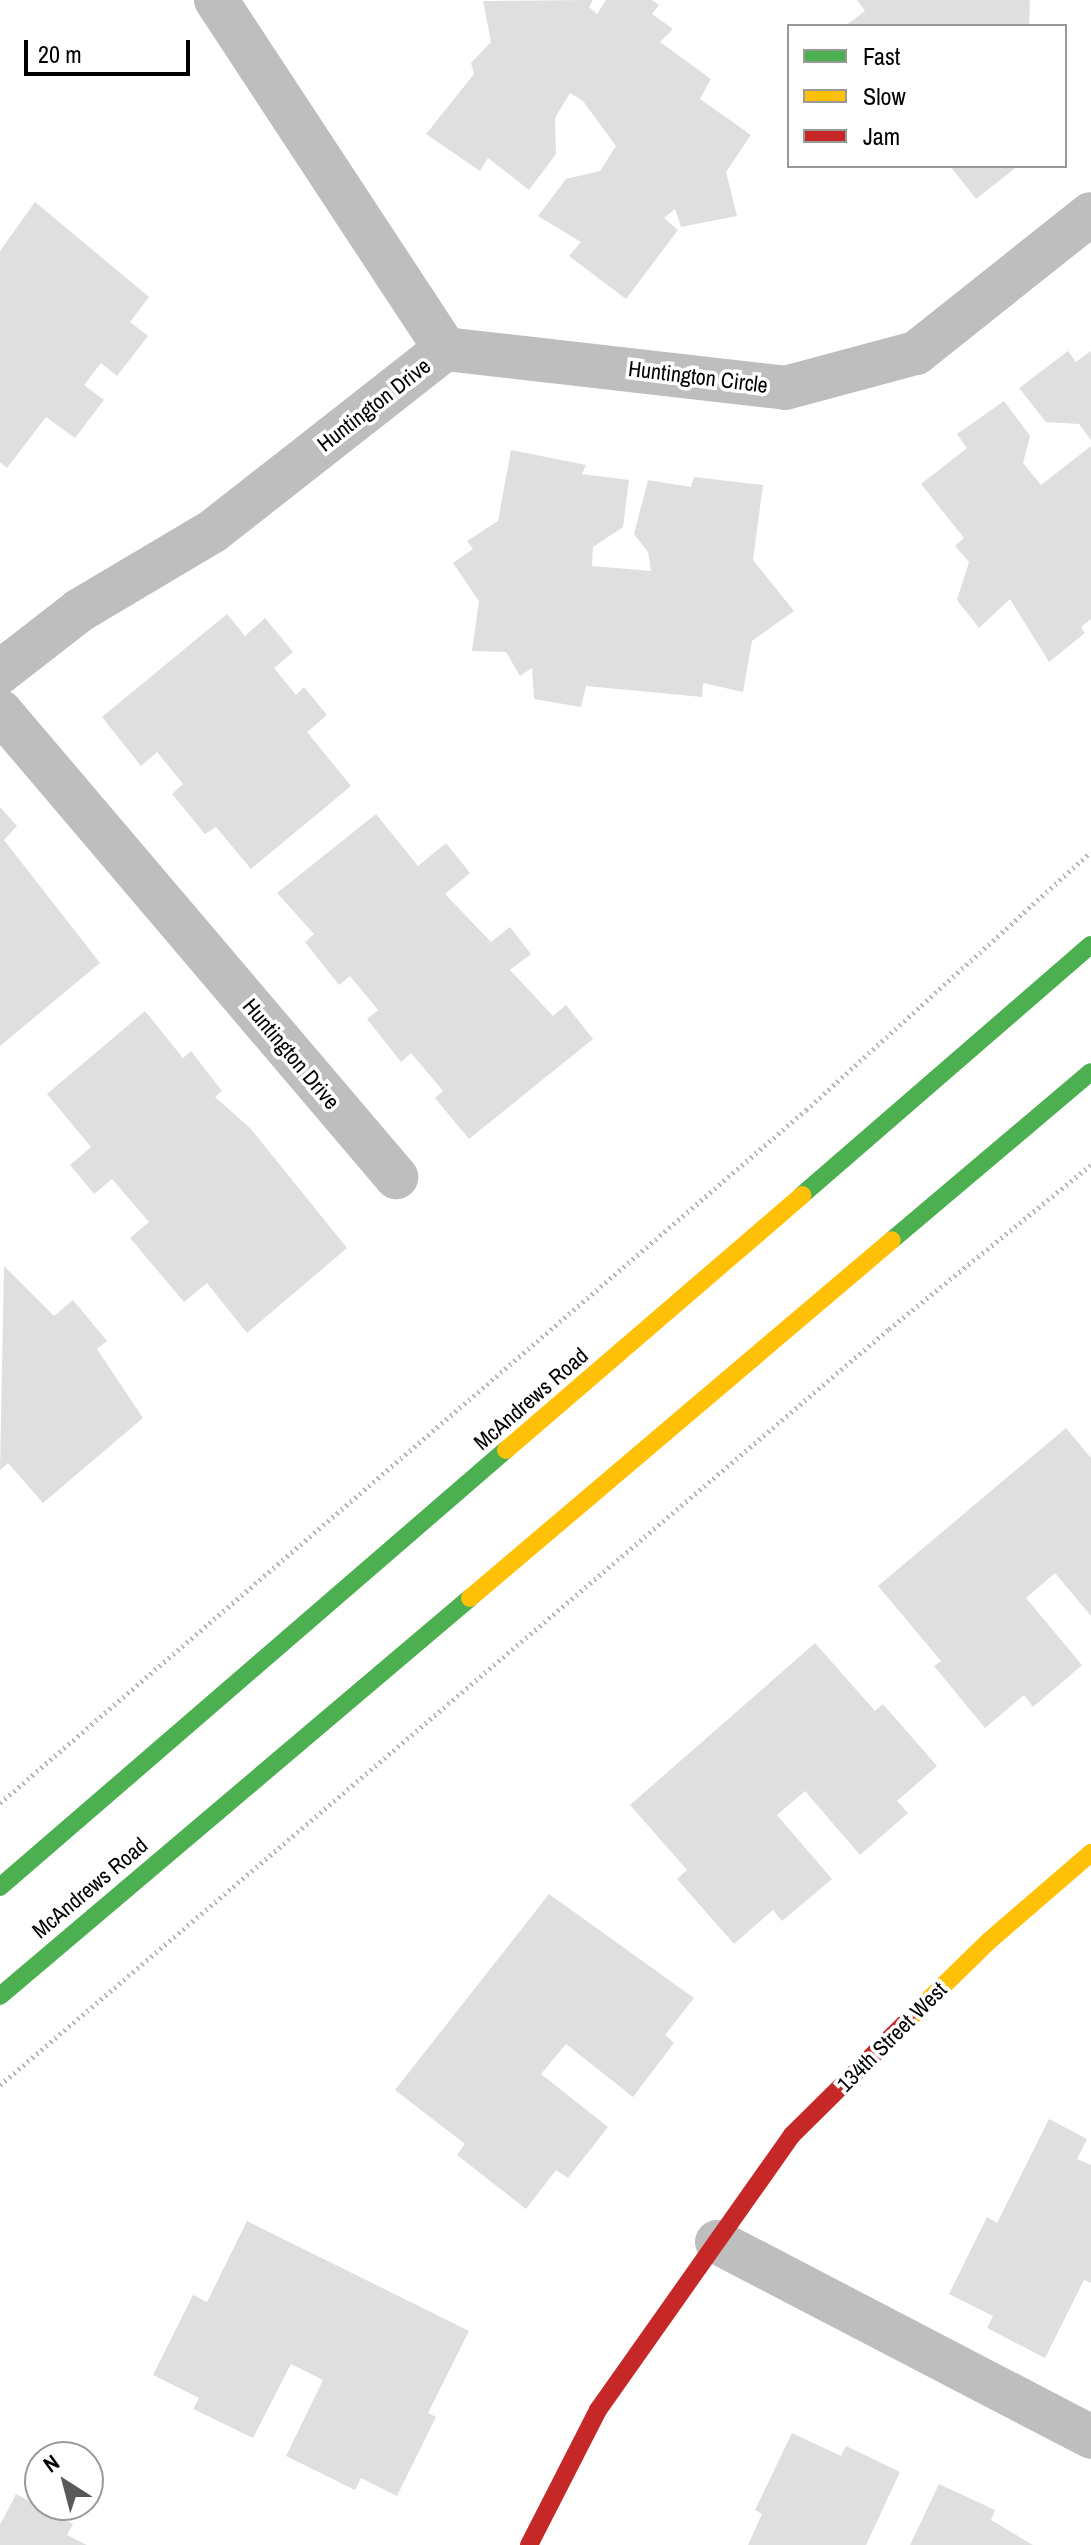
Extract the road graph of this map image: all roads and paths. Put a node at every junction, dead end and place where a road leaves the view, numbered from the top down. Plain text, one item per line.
1 (216, 0) edge
2 (1091, 214) edge
3 (445, 349) junction
4 (0, 672) edge
5 (0, 711) edge
6 (1091, 852) edge
7 (1091, 945) edge
8 (1091, 1072) edge
9 (1091, 1165) edge
10 (396, 1177) dead end
11 (0, 1803) edge
12 (1091, 1853) edge
13 (0, 1887) edge
14 (0, 1996) edge
15 (0, 2085) edge
16 (717, 2242) junction
17 (1091, 2437) edge
18 (529, 2545) edge

1 - 3 street, Huntington Drive
2 - 3 street, Huntington Circle
3 - 4 street, Huntington Drive
5 - 10 street, Huntington Drive
6 - 11 path
7 - 13 main road, McAndrews Road
8 - 14 main road, McAndrews Road
9 - 15 path
12 - 16 main road, 134th Street West
16 - 17 street
16 - 18 main road, 134th Street West

